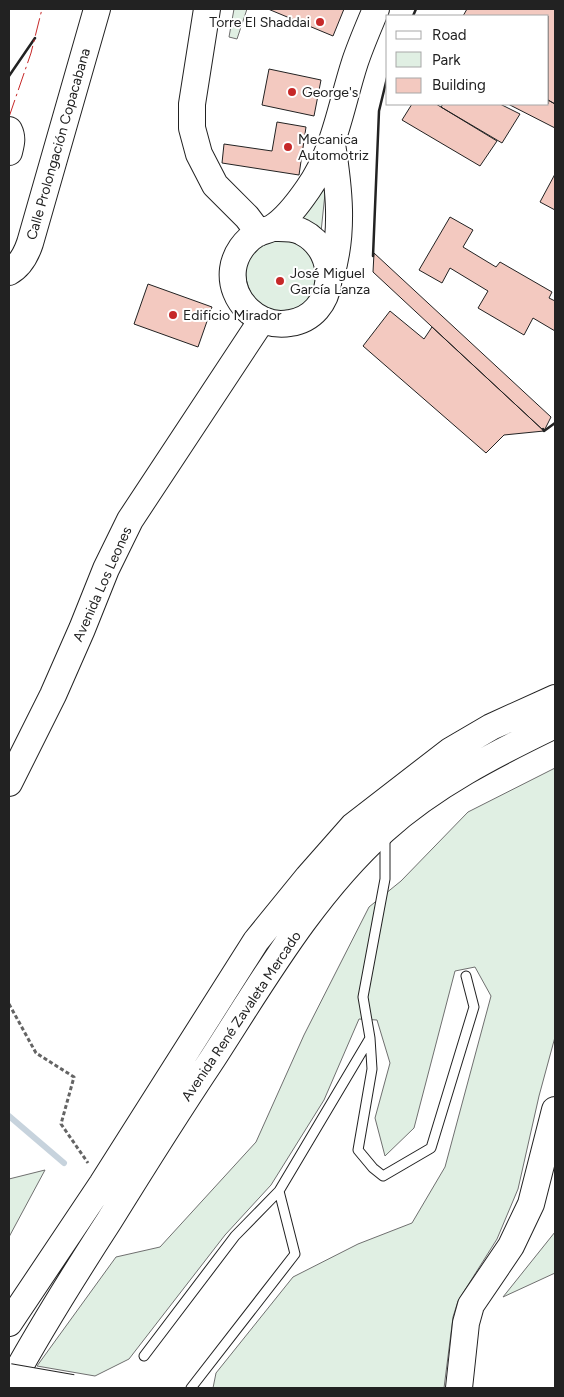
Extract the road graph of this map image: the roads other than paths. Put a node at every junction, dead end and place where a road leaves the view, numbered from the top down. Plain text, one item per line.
1 (97, 9) edge
2 (207, 9) edge
3 (376, 9) edge
4 (9, 130) edge
5 (332, 144) junction
6 (9, 152) edge
7 (266, 230) junction
8 (9, 272) edge
9 (330, 281) junction
10 (262, 320) junction
11 (555, 698) edge
12 (555, 725) edge
13 (9, 783) edge
14 (384, 830) junction
15 (466, 976) dead end
16 (370, 1038) junction
17 (555, 1110) edge
18 (279, 1191) junction
19 (9, 1323) edge
20 (144, 1356) dead end
21 (9, 1377) edge
22 (9, 1386) edge
23 (72, 1388) edge
24 (191, 1388) edge
25 (459, 1388) edge

1 - 8 main road, Calle Prolongación Copacabana
2 - 7 main road
3 - 5 main road
4 - 6 main road
5 - 7 main road
5 - 9 main road
7 - 9 main road
7 - 10 main road
9 - 10 main road
10 - 13 main road, Avenida Los Leones
11 - 19 main road, Avenida René Zavaleta Mercado
12 - 14 main road, Avenida René Zavaleta Mercado
14 - 16 lane
14 - 22 main road, Avenida René Zavaleta Mercado
15 - 16 lane
16 - 18 lane
17 - 25 main road
18 - 20 lane
18 - 24 lane
21 - 23 main road, bridge

